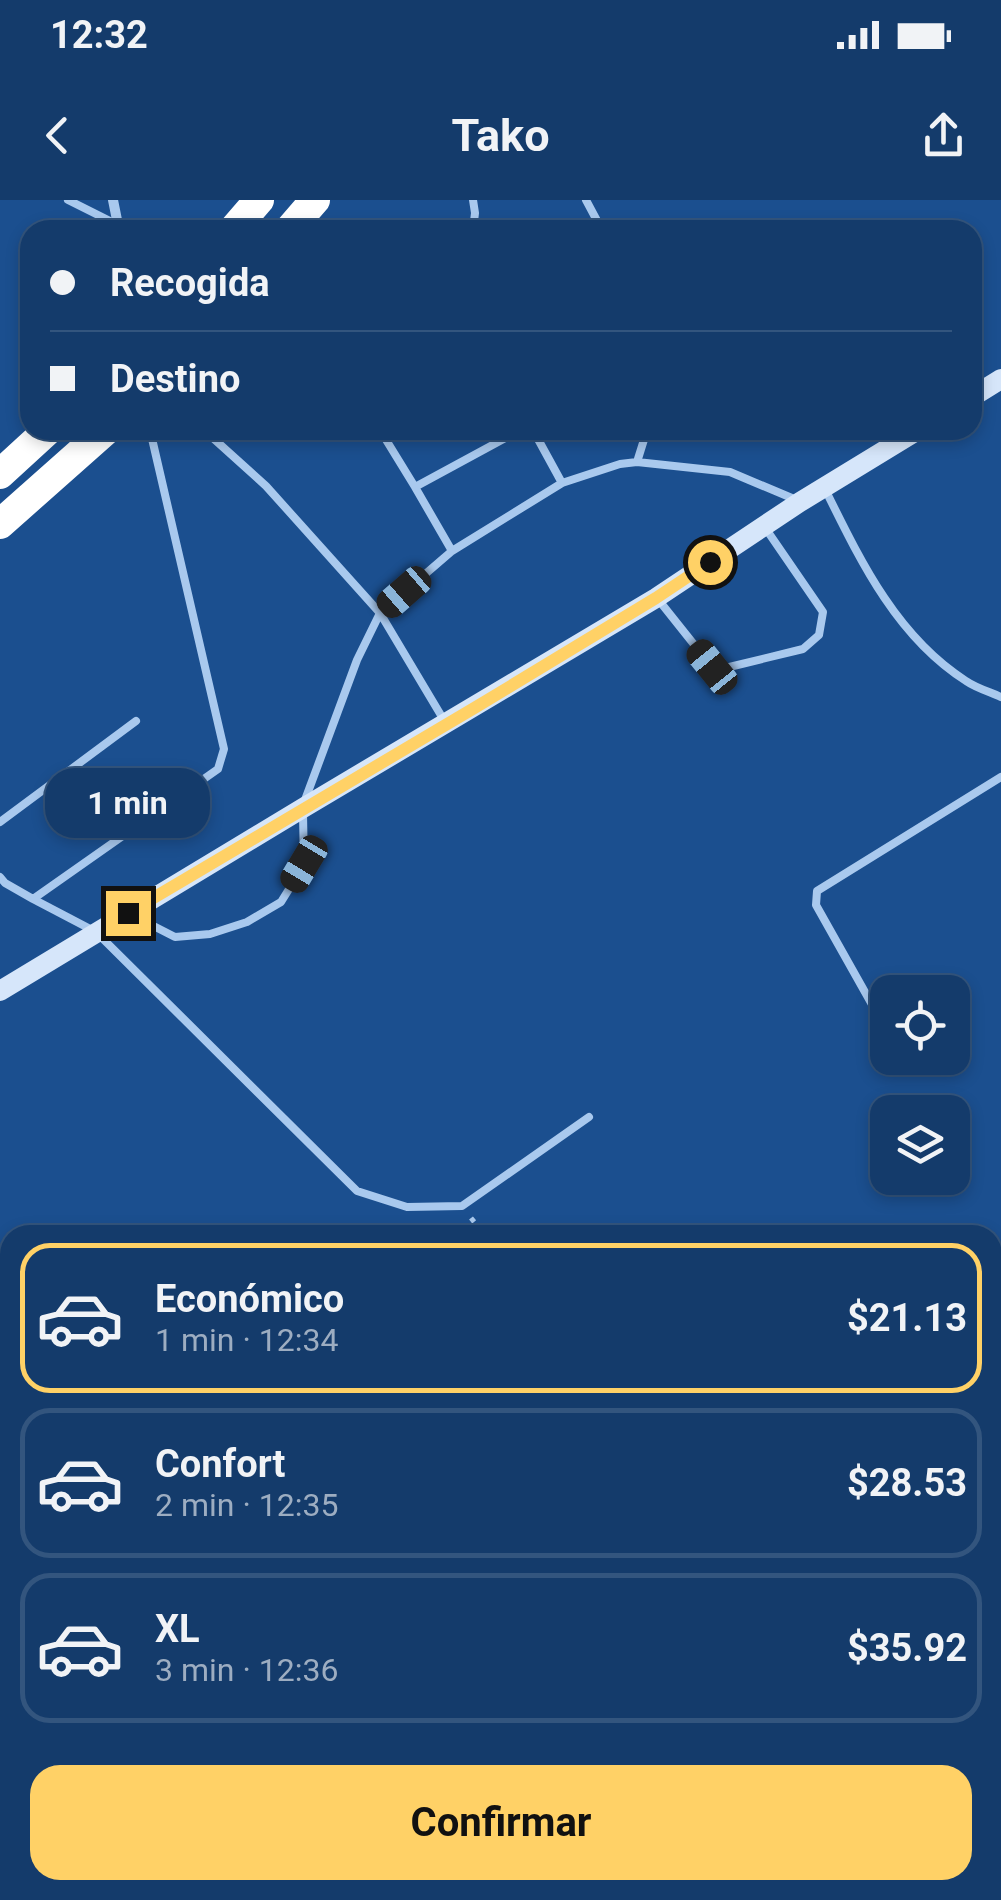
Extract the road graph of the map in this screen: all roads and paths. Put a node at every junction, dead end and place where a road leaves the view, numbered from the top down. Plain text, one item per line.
1 (68, 200) edge
2 (260, 200) edge
3 (315, 200) edge
4 (104, 220) edge
5 (242, 220) edge
6 (298, 220) edge
7 (37, 440) edge
8 (95, 440) edge
9 (152, 440) edge
10 (215, 440) edge
11 (386, 440) edge
12 (502, 440) edge
13 (539, 440) edge
14 (644, 440) edge
15 (902, 440) edge
16 (636, 462) junction
17 (0, 474) edge
18 (562, 483) junction
19 (415, 487) junction
20 (824, 487) junction
21 (800, 502) junction
22 (0, 524) edge
23 (763, 526) junction
24 (452, 551) junction
25 (656, 598) junction
26 (380, 613) junction
27 (1001, 697) edge
28 (136, 721) dead end
29 (446, 725) junction
30 (1001, 777) edge
31 (303, 808) junction
32 (0, 822) edge
33 (0, 877) edge
34 (33, 898) junction
35 (128, 913) junction
36 (96, 932) junction
37 (0, 992) edge
38 (870, 1001) edge
39 (589, 1117) dead end

1 - 4 lane
2 - 5 highway
3 - 6 highway
7 - 17 highway
8 - 22 highway
9 - 34 lane
10 - 26 lane
11 - 19 lane
12 - 19 lane
13 - 18 lane
14 - 16 lane
15 - 20 main road
16 - 18 lane
16 - 21 lane
18 - 24 lane
19 - 24 lane
20 - 21 main road
20 - 27 lane
21 - 23 main road
23 - 25 main road
23 - 25 lane
24 - 26 lane
25 - 29 main road
26 - 29 lane
26 - 31 lane
28 - 32 lane
29 - 31 main road
30 - 38 lane
31 - 35 main road
31 - 35 lane
33 - 34 lane
34 - 36 lane
35 - 36 main road
36 - 37 main road
36 - 39 lane

